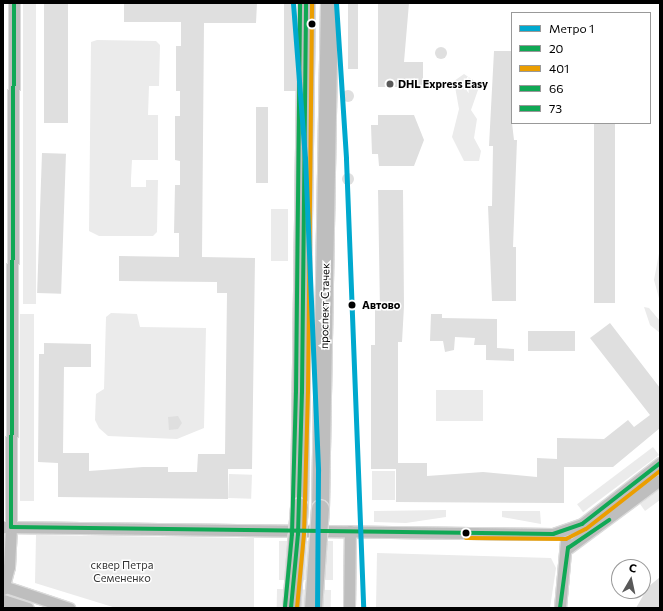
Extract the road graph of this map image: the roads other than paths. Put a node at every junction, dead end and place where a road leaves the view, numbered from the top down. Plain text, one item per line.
1 (14, 3) edge
2 (306, 3) edge
3 (329, 3) edge
4 (660, 463) edge
5 (660, 480) edge
6 (7, 527) edge
7 (350, 531) junction
8 (564, 533) junction
9 (568, 548) junction
10 (3, 587) edge
11 (3, 600) edge
12 (28, 608) edge
13 (69, 608) edge
14 (291, 608) edge
15 (313, 608) edge
16 (349, 608) edge
17 (560, 608) edge

1 - 6 street
2 - 14 main road, проспект Стачек, bridge
3 - 15 main road, проспект Стачек, bridge
4 - 8 street
5 - 9 street
6 - 7 street
6 - 10 street
7 - 8 street
7 - 16 street
8 - 9 street
9 - 17 street
10 - 13 street
11 - 12 street

